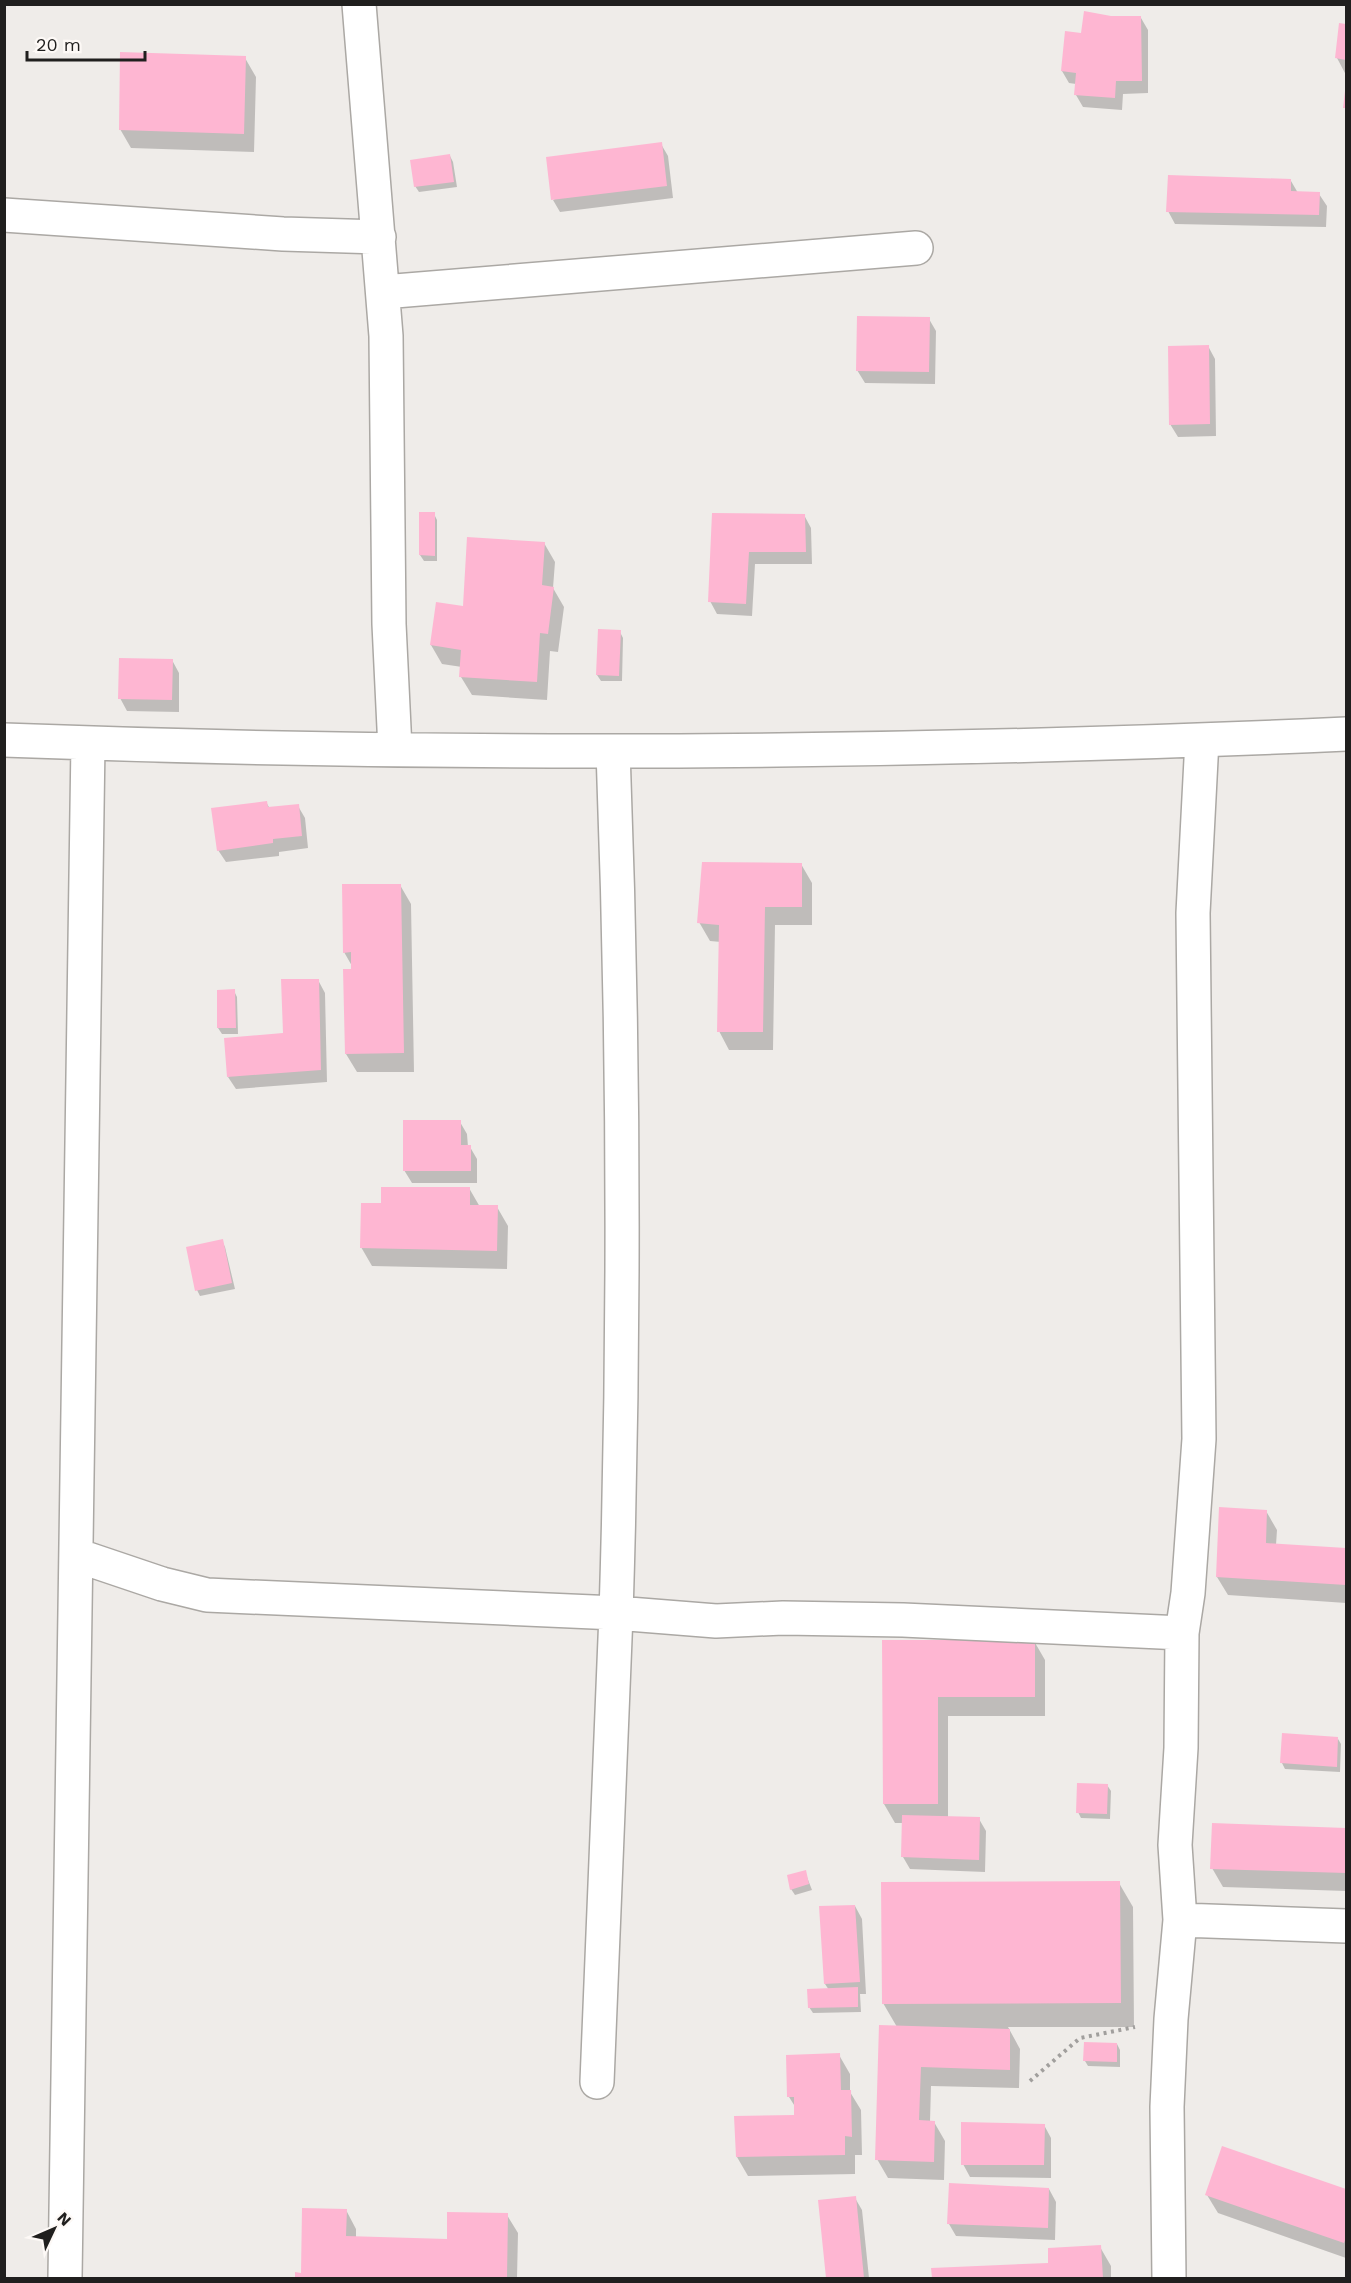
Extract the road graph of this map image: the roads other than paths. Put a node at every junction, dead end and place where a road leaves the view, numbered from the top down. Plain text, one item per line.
1 (359, 4) edge
2 (4, 215) edge
3 (379, 237) junction
4 (916, 248) dead end
5 (383, 292) junction
6 (1347, 734) edge
7 (4, 740) edge
8 (1202, 740) junction
9 (88, 743) junction
10 (395, 749) junction
11 (613, 752) junction
12 (76, 1555) junction
13 (616, 1613) junction
14 (1182, 1633) junction
15 (1180, 1920) junction
16 (1347, 1926) edge
17 (597, 2082) dead end
18 (65, 2278) edge
19 (1169, 2278) edge

1 - 3 street
2 - 3 street
3 - 5 street
4 - 5 street
5 - 10 street
6 - 8 street
7 - 9 street
8 - 11 street
8 - 14 street
9 - 10 street
9 - 12 street
10 - 11 street
11 - 13 street
12 - 13 street
12 - 18 street
13 - 14 street
13 - 17 street
14 - 15 street
15 - 16 street
15 - 19 street

